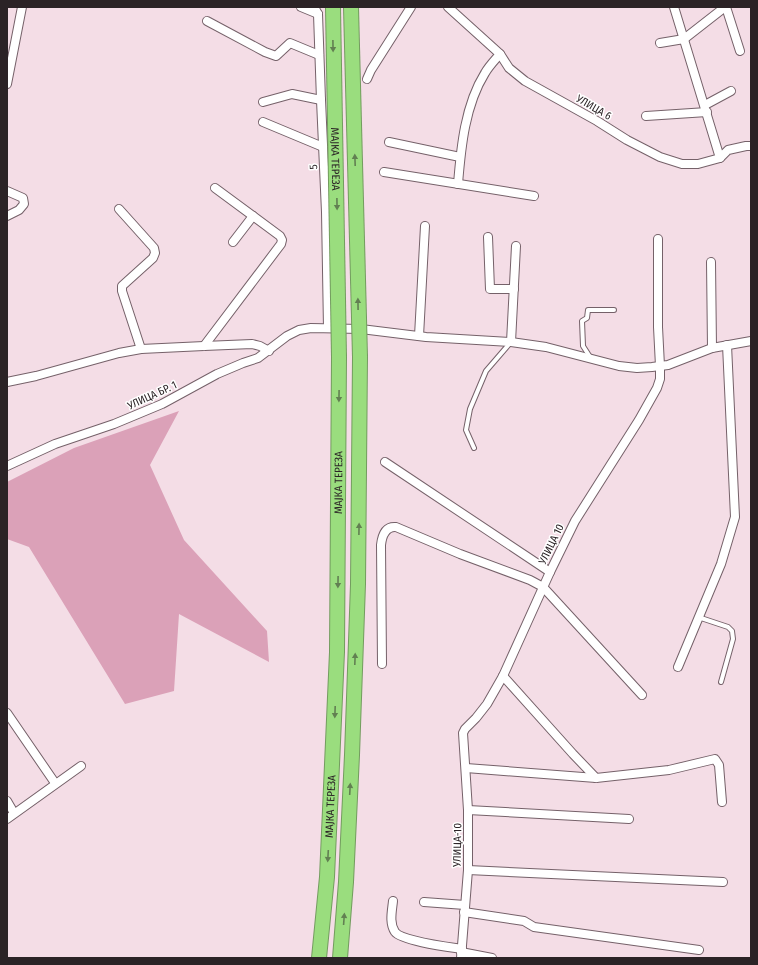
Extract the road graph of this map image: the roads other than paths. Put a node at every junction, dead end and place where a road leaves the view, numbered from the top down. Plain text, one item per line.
1 (22, 7) edge
2 (301, 7) edge
3 (332, 7) edge
4 (351, 7) edge
5 (411, 7) edge
6 (448, 7) edge
7 (674, 7) edge
8 (726, 7) edge
9 (316, 11) edge
10 (207, 21) dead end
11 (684, 39) junction
12 (660, 43) dead end
13 (740, 51) dead end
14 (500, 54) junction
15 (319, 56) junction
16 (367, 79) dead end
17 (7, 84) edge
18 (731, 91) dead end
19 (321, 100) junction
20 (263, 102) dead end
21 (706, 109) junction
22 (646, 116) dead end
23 (264, 122) dead end
24 (389, 142) dead end
25 (751, 146) edge
26 (323, 147) junction
27 (460, 157) junction
28 (720, 158) junction
29 (384, 172) dead end
30 (458, 184) junction
31 (215, 188) dead end
32 (7, 191) edge
33 (534, 196) dead end
34 (119, 208) dead end
35 (7, 216) edge
36 (253, 216) junction
37 (425, 226) dead end
38 (488, 237) dead end
39 (658, 239) dead end
40 (233, 242) dead end
41 (516, 246) dead end
42 (711, 262) dead end
43 (514, 289) junction
44 (614, 310) dead end
45 (328, 328) junction
46 (419, 336) junction
47 (751, 341) edge
48 (512, 342) junction
49 (204, 346) junction
50 (728, 346) junction
51 (712, 348) junction
52 (141, 349) junction
53 (269, 351) junction
54 (592, 359) junction
55 (660, 366) junction
56 (7, 382) edge
57 (474, 448) dead end
58 (385, 462) dead end
59 (7, 466) edge
60 (550, 572) junction
61 (543, 588) junction
62 (698, 617) junction
63 (382, 664) dead end
64 (678, 667) dead end
65 (503, 676) junction
66 (721, 682) dead end
67 (642, 695) dead end
68 (7, 713) edge
69 (463, 733) joint
70 (81, 766) dead end
71 (466, 768) junction
72 (596, 778) junction
73 (55, 783) junction
74 (7, 801) edge
75 (722, 802) dead end
76 (468, 810) junction
77 (14, 813) junction
78 (629, 818) dead end
79 (7, 819) edge
80 (468, 870) junction
81 (723, 882) dead end
82 (393, 901) dead end
83 (424, 902) dead end
84 (464, 908) junction
85 (698, 950) dead end
86 (461, 953) edge
87 (319, 958) edge
88 (340, 958) edge
89 (492, 958) edge

1 - 17 street
2 - 9 street
3 -> 87 highway, МАЈКА ТЕРЕЗА, bridge
88 -> 4 highway, МАЈКА ТЕРЕЗА, bridge
5 - 16 street
6 - 14 street, УЛИЦА 6
7 - 11 street
8 - 11 street
8 - 13 street
9 - 15 street, 5
10 - 15 street
11 - 12 street
11 - 21 street
14 - 27 street
14 - 28 street, УЛИЦА 6
15 - 19 street, 5
18 - 21 street
19 - 20 street
19 - 26 street, 5
21 - 22 street
21 - 28 street
23 - 26 street
24 - 27 street
25 - 28 street, УЛИЦА 6
26 - 45 street, 5
27 - 30 street
29 - 30 street
30 - 33 street
31 - 36 street
32 - 35 street
34 - 52 street
36 - 40 street
36 - 49 street
37 - 46 street
38 - 43 street
39 - 55 street, УЛИЦА 10
41 - 43 street
42 - 51 street
43 - 48 street
44 - 54 lane
45 - 46 street
45 - 53 street, УЛИЦА БР. 1
46 - 48 street
47 - 50 street
48 - 54 street
48 - 57 lane
49 - 52 street
49 - 53 street
50 - 51 street
50 - 62 street
51 - 55 street
52 - 56 street
53 - 59 street, УЛИЦА БР. 1
54 - 55 street
55 - 60 street, УЛИЦА 10
58 - 60 street
60 - 61 street, УЛИЦА 10
61 - 63 street
61 - 65 street, УЛИЦА 10
61 - 67 street
62 - 64 street
62 - 66 lane
65 - 69 street, УЛИЦА 10
65 - 72 street
68 - 73 street
69 - 71 street, УЛИЦА-10
70 - 73 street
71 - 72 street
71 - 76 street, УЛИЦА-10
72 - 75 street
73 - 77 street
74 - 77 street
76 - 78 street
76 - 80 street, УЛИЦА-10
77 - 79 street
80 - 81 street
80 - 84 street, УЛИЦА-10
82 - 86 street
83 - 84 street
84 - 85 street
84 - 86 street, УЛИЦА-10
86 - 89 street

